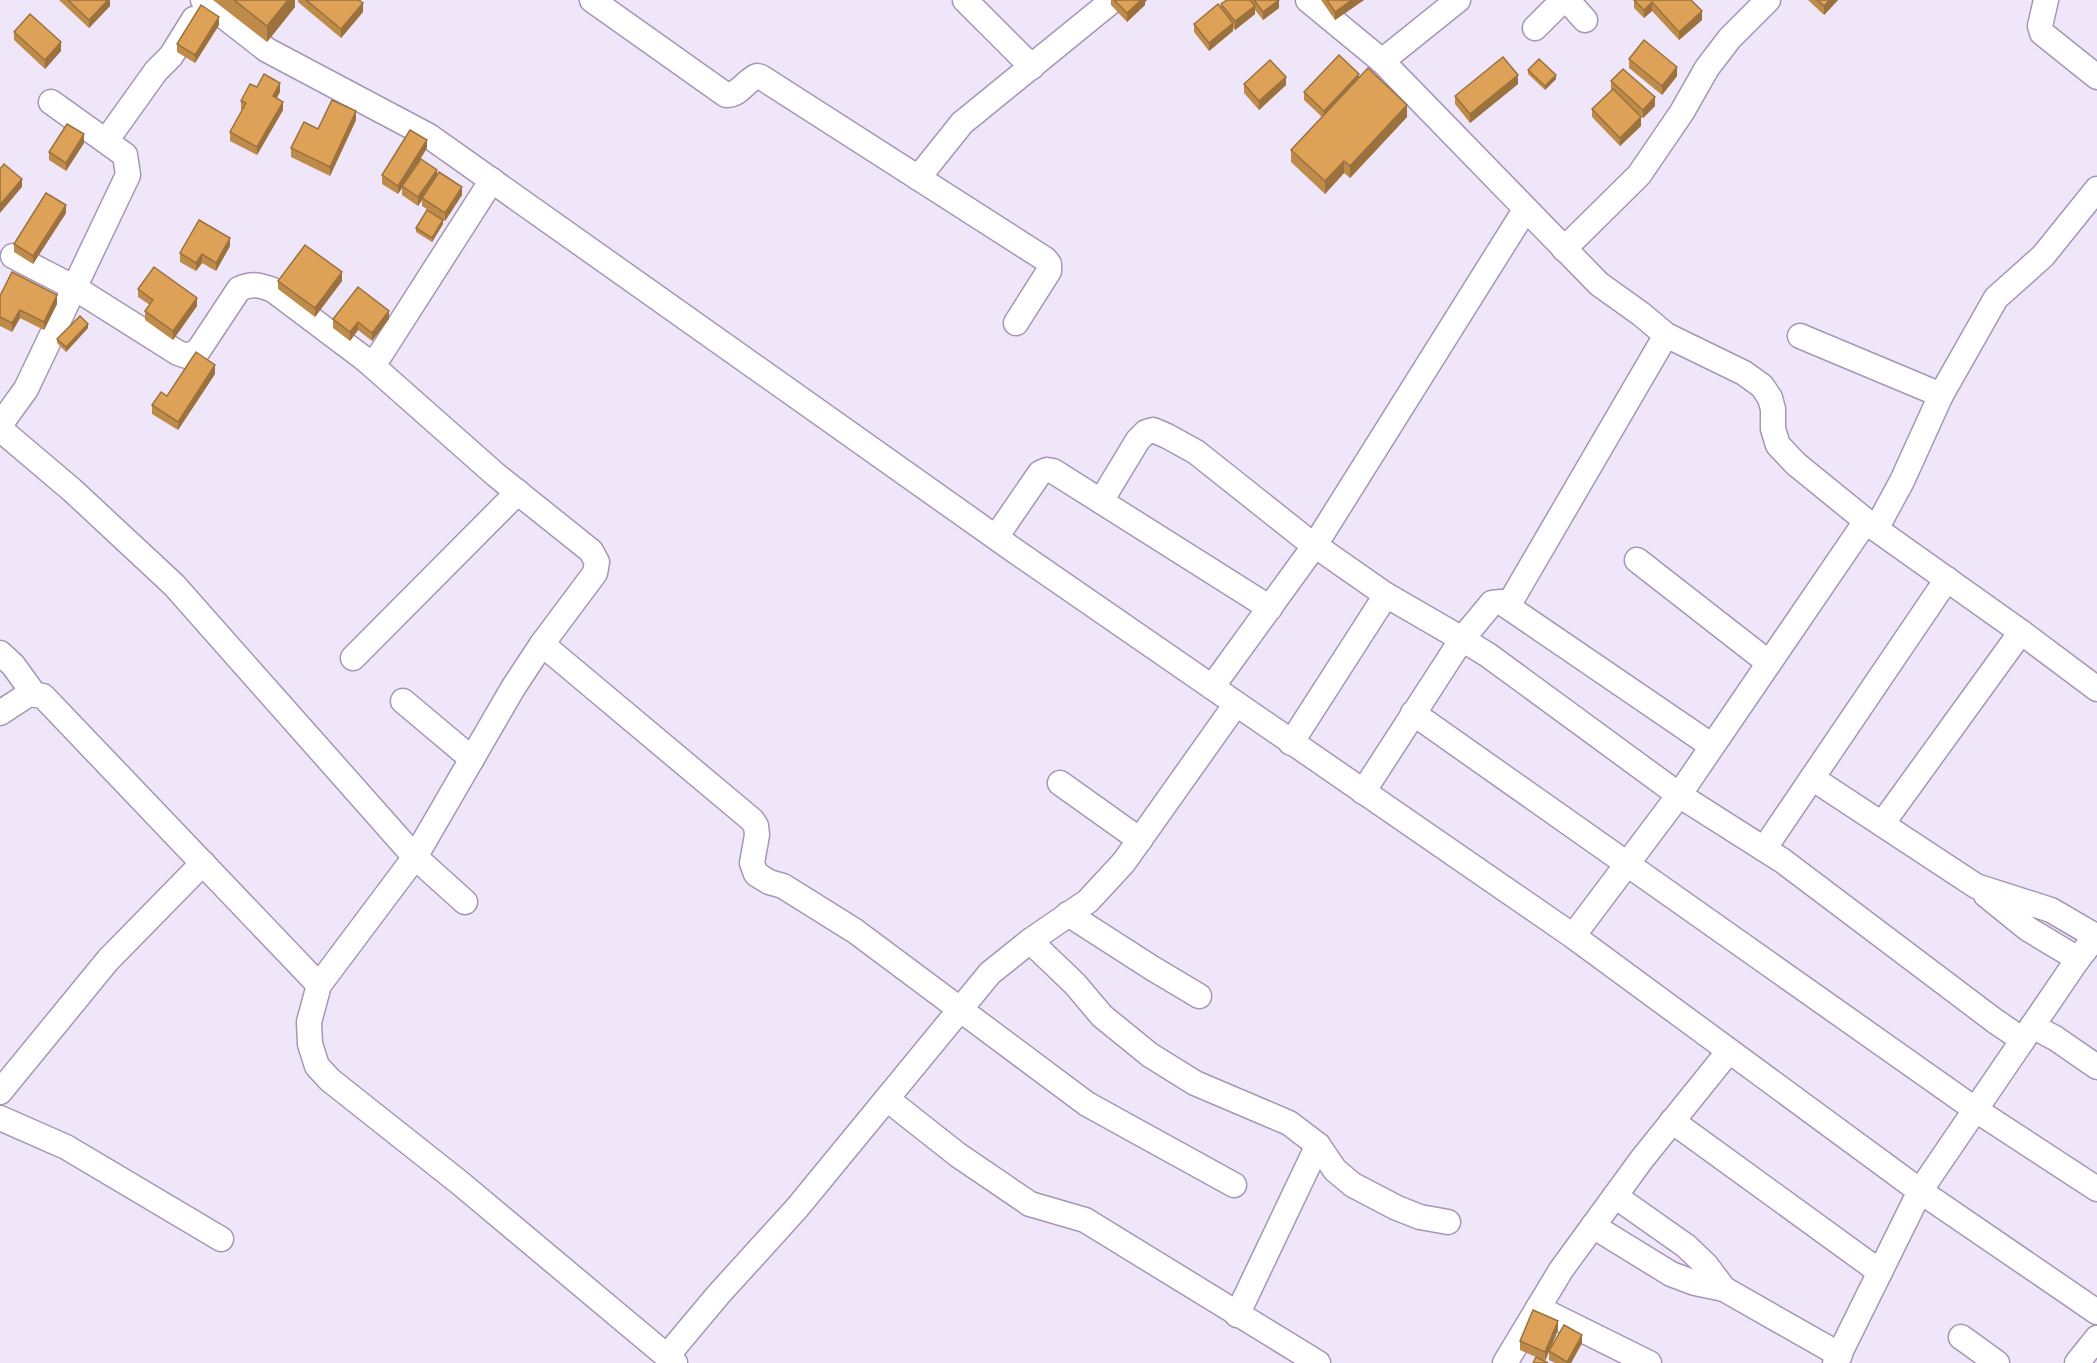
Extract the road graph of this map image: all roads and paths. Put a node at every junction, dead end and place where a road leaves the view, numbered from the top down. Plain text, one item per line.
1 (592, 0) edge
2 (965, 0) edge
3 (1113, 0) edge
4 (1308, 0) edge
5 (1458, 0) edge
6 (1565, 0) edge
7 (1768, 0) edge
8 (2046, 0) edge
9 (204, 1) edge
10 (1585, 20) dead end
11 (1535, 28) dead end
12 (1382, 61) junction
13 (1032, 67) junction
14 (2097, 77) edge
15 (51, 102) dead end
16 (106, 141) junction
17 (918, 178) junction
18 (492, 180) junction
19 (2097, 189) edge
20 (1525, 210) junction
21 (1564, 249) junction
22 (13, 256) edge
23 (75, 288) junction
24 (1016, 323) dead end
25 (1666, 335) junction
26 (1800, 336) dead end
27 (366, 360) junction
28 (1941, 395) junction
29 (0, 427) edge
30 (518, 492) junction
31 (1101, 501) junction
32 (1871, 525) junction
33 (996, 537) junction
34 (1315, 544) junction
35 (1637, 560) dead end
36 (1947, 579) junction
37 (1386, 595) junction
38 (1508, 606) junction
39 (1270, 608) junction
40 (2021, 632) junction
41 (1462, 639) junction
42 (542, 644) junction
43 (0, 653) edge
44 (353, 658) dead end
45 (1769, 663) junction
46 (1212, 687) junction
47 (2097, 690) edge
48 (34, 694) junction
49 (403, 701) dead end
50 (1236, 704) junction
51 (0, 713) edge
52 (1413, 713) junction
53 (1291, 743) junction
54 (1712, 746) junction
55 (472, 759) junction
56 (1812, 778) junction
57 (1060, 783) dead end
58 (1364, 792) junction
59 (1679, 795) junction
60 (1882, 824) junction
61 (1140, 840) junction
62 (1764, 849) junction
63 (415, 857) junction
64 (203, 862) junction
65 (1628, 863) junction
66 (1976, 886) junction
67 (465, 902) dead end
68 (1068, 914) junction
69 (1573, 936) junction
70 (2097, 936) edge
71 (1030, 940) junction
72 (2078, 959) junction
73 (319, 985) junction
74 (1199, 996) dead end
75 (959, 1009) junction
76 (2028, 1033) junction
77 (1729, 1051) junction
78 (2097, 1067) edge
79 (0, 1092) edge
80 (887, 1099) junction
81 (1976, 1110) junction
82 (0, 1118) edge
83 (1672, 1120) junction
84 (1318, 1145) junction
85 (1234, 1185) dead end
86 (2097, 1189) edge
87 (1920, 1191) junction
88 (1615, 1196) junction
89 (1448, 1222) dead end
90 (1593, 1226) junction
91 (221, 1239) dead end
92 (1880, 1272) junction
93 (1724, 1289) junction
94 (1538, 1308) junction
95 (2097, 1311) edge
96 (1237, 1315) junction
97 (1961, 1337) dead end
98 (2097, 1338) edge
99 (1838, 1359) edge
100 (671, 1360) edge
101 (1318, 1363) edge
102 (1505, 1363) edge
103 (1649, 1363) edge
104 (1997, 1363) edge
105 (2077, 1363) edge

1 - 17 street
2 - 13 street
3 - 13 street
4 - 12 street
5 - 12 street
6 - 10 street
6 - 11 street
7 - 21 street
8 - 14 street
9 - 16 street
9 - 18 street
12 - 20 street
13 - 17 street
15 - 16 street
16 - 23 street
17 - 24 street
18 - 27 street
18 - 33 street
19 - 28 street
20 - 21 street
20 - 34 street
21 - 25 street
22 - 23 street
23 - 27 street
23 - 29 street
25 - 32 street
25 - 38 street
26 - 28 street
27 - 30 street
28 - 32 street
29 - 63 street
30 - 42 street
30 - 44 street
31 - 33 street
31 - 34 street
31 - 39 street
32 - 36 street
32 - 45 street
33 - 46 street
34 - 37 street
34 - 39 street
35 - 45 street
36 - 40 street
36 - 56 street
37 - 41 street
37 - 53 street
38 - 41 street
38 - 54 street
39 - 46 street
40 - 47 street
40 - 60 street
41 - 52 street
41 - 59 street
42 - 55 street
42 - 75 street
43 - 48 street
45 - 54 street
46 - 50 street
48 - 51 street
48 - 64 street
49 - 55 street
50 - 53 street
50 - 61 street
52 - 58 street
52 - 65 street
53 - 58 street
54 - 59 street
55 - 63 street
56 - 60 street
56 - 62 street
57 - 61 street
58 - 69 street
59 - 62 street
59 - 65 street
60 - 66 street
61 - 68 street
62 - 76 street
63 - 67 street
63 - 73 street
64 - 73 street
64 - 79 street
65 - 69 street
65 - 81 street
66 - 70 street
66 - 72 street
68 - 71 street
68 - 74 street
69 - 77 street
70 - 72 street
71 - 75 street
71 - 84 street
72 - 76 street
73 - 100 street
75 - 80 street
75 - 85 street
76 - 78 street
76 - 81 street
77 - 83 street
77 - 87 street
80 - 96 street
80 - 100 street
81 - 86 street
81 - 87 street
82 - 91 street
83 - 88 street
83 - 92 street
84 - 89 street
84 - 96 street
87 - 92 street
87 - 95 street
88 - 90 street
88 - 93 street
90 - 93 street
90 - 94 street
92 - 99 street
93 - 99 street
94 - 102 street
94 - 103 street
96 - 101 street
97 - 104 street
98 - 105 street

